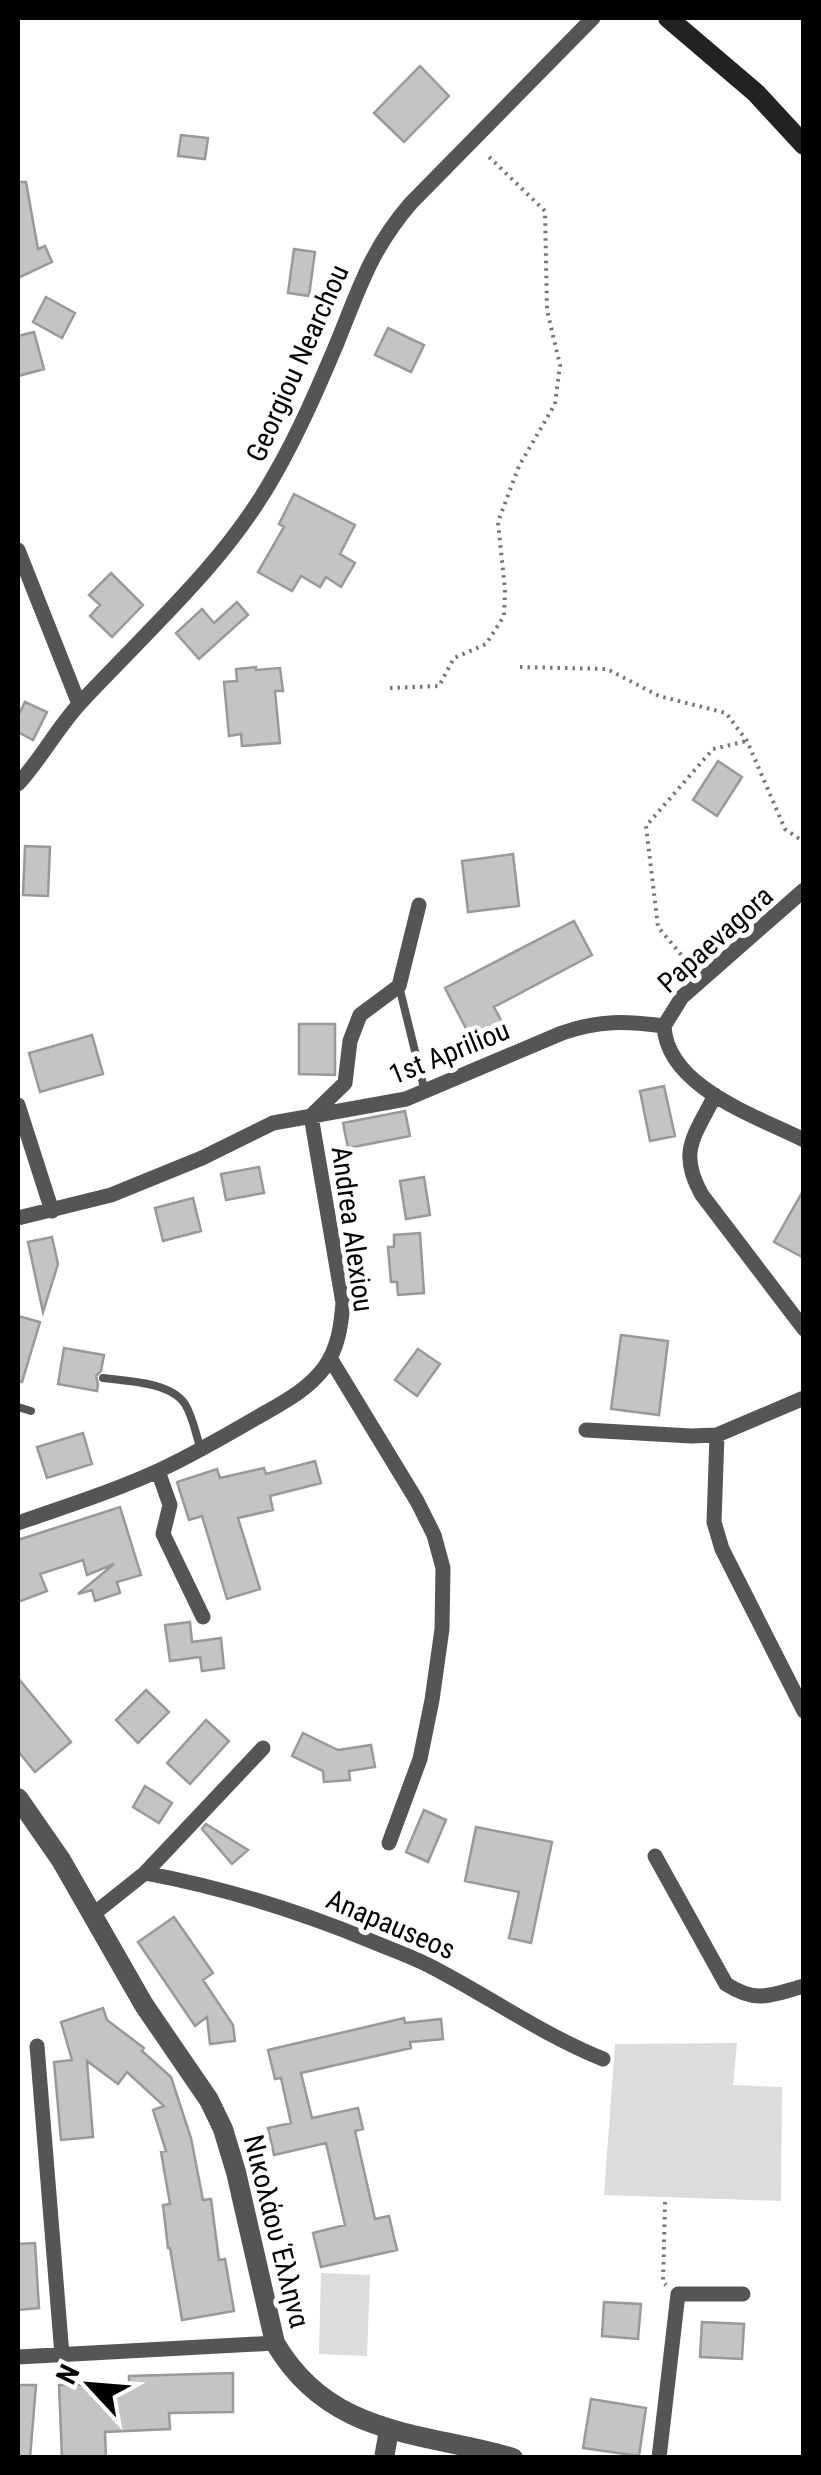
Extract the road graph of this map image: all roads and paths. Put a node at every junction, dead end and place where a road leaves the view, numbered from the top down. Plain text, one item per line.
1 (593, 18) edge
2 (668, 18) edge
3 (472, 141) junction
4 (804, 145) edge
5 (18, 550) edge
6 (520, 666) dead end
7 (390, 688) dead end
8 (78, 704) junction
9 (747, 741) junction
10 (18, 784) edge
11 (804, 842) edge
12 (801, 897) edge
13 (419, 905) dead end
14 (713, 970) junction
15 (399, 986) junction
16 (664, 1026) junction
17 (425, 1092) junction
18 (715, 1096) junction
19 (18, 1105) edge
20 (312, 1116) junction
21 (804, 1140) edge
22 (52, 1212) junction
23 (18, 1218) edge
24 (804, 1329) edge
25 (330, 1358) junction
26 (103, 1378) dead end
27 (804, 1398) edge
28 (18, 1407) edge
29 (31, 1412) dead end
30 (586, 1430) dead end
31 (716, 1435) junction
32 (201, 1450) junction
33 (158, 1471) junction
34 (18, 1523) edge
35 (202, 1617) dead end
36 (804, 1711) edge
37 (263, 1748) dead end
38 (18, 1798) edge
39 (389, 1842) dead end
40 (655, 1856) dead end
41 (145, 1874) junction
42 (91, 1916) junction
43 (804, 1986) edge
44 (37, 2046) dead end
45 (603, 2059) dead end
46 (665, 2202) dead end
47 (678, 2294) junction
48 (743, 2294) dead end
49 (275, 2343) junction
50 (62, 2355) junction
51 (18, 2356) edge
52 (390, 2430) junction
53 (384, 2458) edge
54 (513, 2458) edge
55 (659, 2458) edge

1 - 3 street, Georgiou Nearchou
2 - 4 main road
3 - 7 path
3 - 8 street, Georgiou Nearchou
5 - 8 street
6 - 9 path
8 - 10 street, Georgiou Nearchou
9 - 11 path
9 - 14 path
12 - 14 street, Papaevagora
13 - 15 street
14 - 16 street, Papaevagora
15 - 17 lane
15 - 20 street, Andrea Alexiou
16 - 17 street, 1st Apriliou
16 - 18 street
17 - 20 street, 1st Apriliou
18 - 21 street
18 - 24 street
19 - 22 street
20 - 22 street, 1st Apriliou
20 - 25 street, Andrea Alexiou
22 - 23 street, 1st Apriliou
25 - 32 street
25 - 39 street
26 - 32 lane
27 - 31 street
28 - 29 lane
30 - 31 street
31 - 36 street
32 - 33 street
33 - 34 street
33 - 35 street
37 - 41 street
38 - 42 street, Νικολάου Έλληνα
40 - 43 street
41 - 42 street
41 - 45 street, Anapauseos
42 - 49 street, Νικολάου Έλληνα
44 - 50 street
46 - 47 path
47 - 48 street
47 - 55 street
49 - 50 street
49 - 52 street, Νικολάου Έλληνα
50 - 51 street
52 - 53 street
52 - 54 street, Νικολάου Έλληνα

